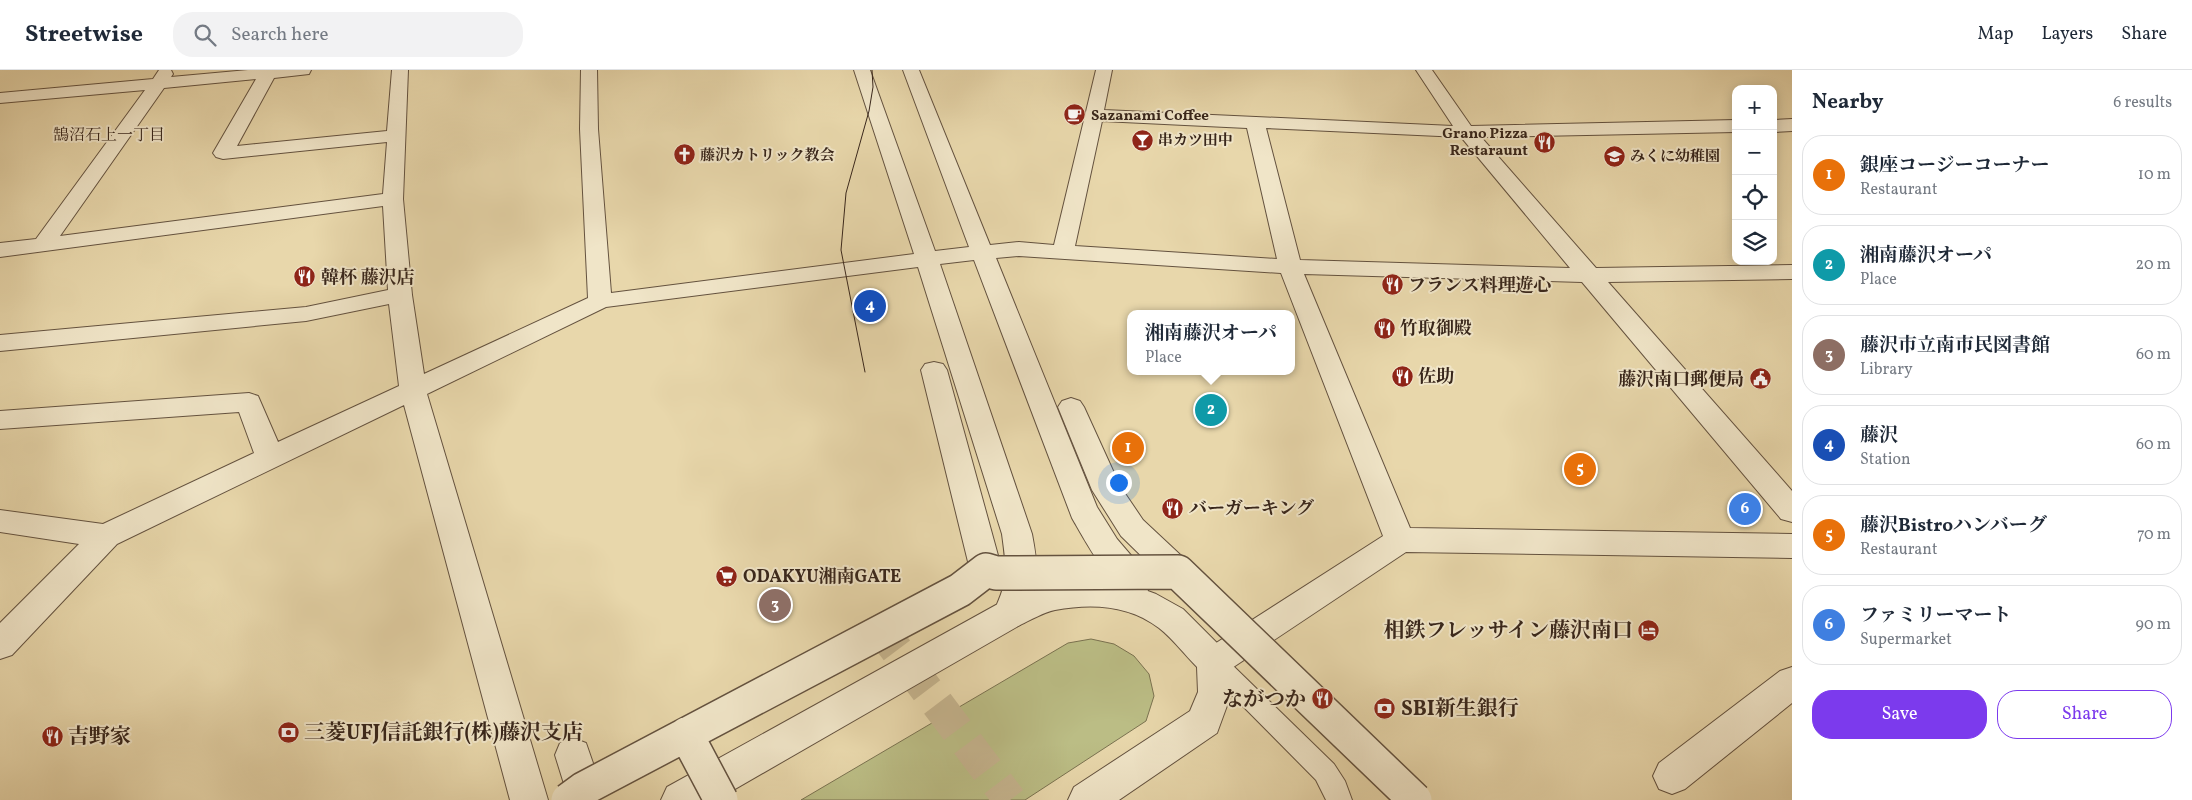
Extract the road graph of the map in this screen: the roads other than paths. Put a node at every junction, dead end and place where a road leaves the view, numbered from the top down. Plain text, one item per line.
1 (303, 70) edge
2 (400, 70) edge
3 (589, 70) edge
4 (862, 70) edge
5 (910, 70) edge
6 (1104, 70) edge
7 (1424, 70) edge
8 (270, 72) edge
9 (163, 77) edge
10 (0, 98) edge
11 (1094, 115) junction
12 (1255, 121) junction
13 (1792, 125) edge
14 (1732, 126) edge
15 (1777, 126) edge
16 (1466, 132) junction
17 (396, 136) junction
18 (394, 199) junction
19 (42, 246) junction
20 (0, 250) edge
21 (983, 252) junction
22 (1063, 252) junction
23 (926, 259) junction
24 (1290, 267) junction
25 (1792, 272) edge
26 (1590, 275) junction
27 (400, 295) junction
28 (600, 301) junction
29 (0, 343) edge
30 (934, 370) dead end
31 (413, 390) junction
32 (1071, 407) dead end
33 (0, 420) edge
34 (270, 458) junction
35 (1792, 511) edge
36 (0, 521) edge
37 (106, 536) junction
38 (1400, 540) junction
39 (1792, 546) edge
40 (1178, 572) junction
41 (1002, 586) junction
42 (1171, 619) junction
43 (0, 644) edge
44 (1214, 662) junction
45 (1792, 682) edge
46 (686, 734) junction
47 (1672, 776) dead end
48 (575, 781) edge
49 (529, 800) edge
50 (680, 800) edge
51 (721, 800) edge
52 (1087, 800) edge
53 (1339, 800) edge
54 (1415, 800) edge

1 - 8 street
2 - 17 street
3 - 28 street
4 - 23 street
5 - 21 street
6 - 11 street
7 - 16 street
8 - 9 street
8 - 17 street
9 - 10 street
9 - 19 street
11 - 12 street
11 - 22 street
12 - 16 street
12 - 24 street
13 - 15 street
14 - 16 street
16 - 26 street
17 - 18 street
18 - 19 street
18 - 27 street
19 - 20 street
21 - 22 street
21 - 23 street
21 - 42 street
22 - 24 street
23 - 28 street
23 - 41 street
24 - 26 street
24 - 38 street
25 - 26 street
26 - 35 street
27 - 29 street
27 - 31 street
28 - 31 street
30 - 41 street
31 - 34 street
31 - 49 street
32 - 40 street
33 - 34 street
34 - 37 street
36 - 37 street
37 - 43 street
38 - 39 street
38 - 44 street
40 - 41 street, bridge
40 - 54 street, bridge
41 - 42 street
41 - 46 street, bridge
41 - 50 street
42 - 44 street
44 - 52 street
44 - 53 lane
45 - 47 street
46 - 48 street, bridge
46 - 51 street, bridge

